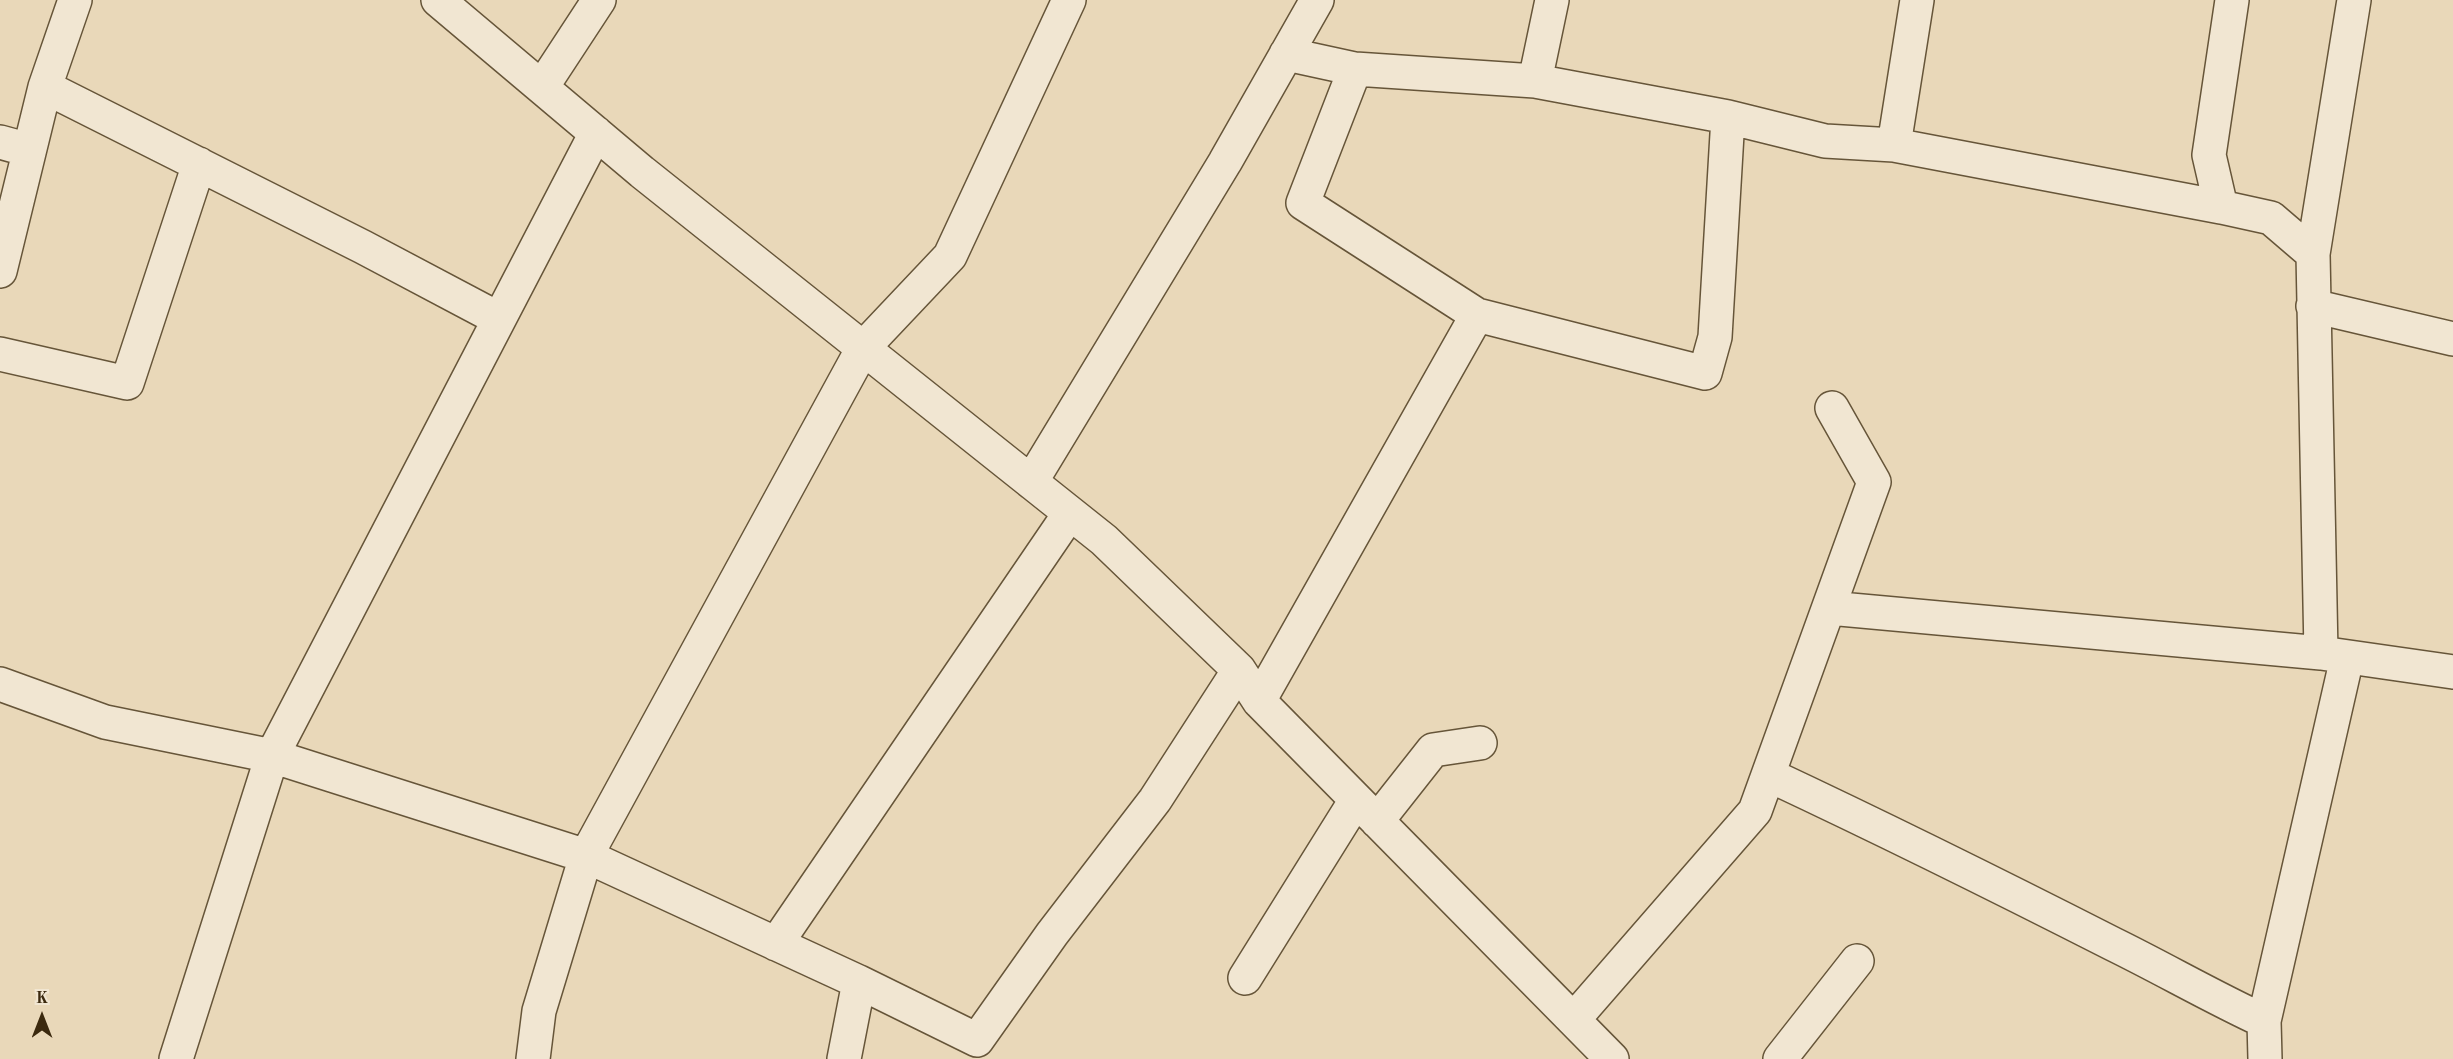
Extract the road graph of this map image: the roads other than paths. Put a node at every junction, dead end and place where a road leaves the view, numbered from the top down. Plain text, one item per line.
1 (75, 0) edge
2 (438, 0) edge
3 (599, 0) edge
4 (1069, 0) edge
5 (1317, 0) edge
6 (1552, 0) edge
7 (1917, 0) edge
8 (2232, 0) edge
9 (2354, 0) edge
10 (1286, 54) junction
11 (1355, 69) junction
12 (1535, 81) junction
13 (45, 87) junction
14 (542, 87) junction
15 (1728, 117) junction
16 (596, 133) junction
17 (1894, 145) junction
18 (14, 146) edge
19 (199, 164) junction
20 (2221, 207) junction
21 (2313, 254) junction
22 (0, 271) edge
23 (2313, 306) junction
24 (1477, 315) junction
25 (500, 319) junction
26 (2453, 339) edge
27 (864, 348) junction
28 (0, 354) edge
29 (1832, 408) dead end
30 (1031, 482) junction
31 (1070, 513) junction
32 (1828, 608) junction
33 (2334, 656) junction
34 (1239, 670) junction
35 (2453, 672) edge
36 (0, 684) edge
37 (1259, 701) junction
38 (1480, 743) dead end
39 (272, 756) junction
40 (1768, 775) junction
41 (1367, 810) junction
42 (586, 856) junction
43 (776, 944) junction
44 (1857, 961) dead end
45 (1245, 978) dead end
46 (859, 982) junction
47 (1574, 1019) junction
48 (2264, 1021) junction
49 (176, 1059) edge
50 (532, 1059) edge
51 (844, 1059) edge
52 (1612, 1059) edge
53 (1780, 1059) edge
54 (2265, 1059) edge

1 - 13 street
2 - 14 street
3 - 14 street
4 - 27 street
5 - 10 street
6 - 12 street
7 - 17 street
8 - 20 street
9 - 21 street
10 - 11 street
10 - 30 street
11 - 12 street
11 - 24 street
12 - 15 street
13 - 18 street
13 - 19 street
14 - 16 street
15 - 17 street
15 - 24 street
16 - 25 street
16 - 27 street
17 - 20 street
18 - 22 street
19 - 25 street
19 - 28 street
20 - 21 street
21 - 23 street
23 - 26 street
23 - 33 street
24 - 37 street
25 - 39 street
27 - 30 street
27 - 42 street
29 - 32 street
30 - 31 street
31 - 34 street
31 - 43 street
32 - 33 street
32 - 40 street
33 - 35 street
33 - 48 street
34 - 37 street
34 - 46 street
36 - 39 street
37 - 41 street
38 - 41 street
39 - 42 street
39 - 49 street
40 - 47 street
40 - 48 street
41 - 45 street
41 - 47 street
42 - 43 street
42 - 50 street
43 - 46 street
44 - 53 street
46 - 51 street
47 - 52 street
48 - 54 street

